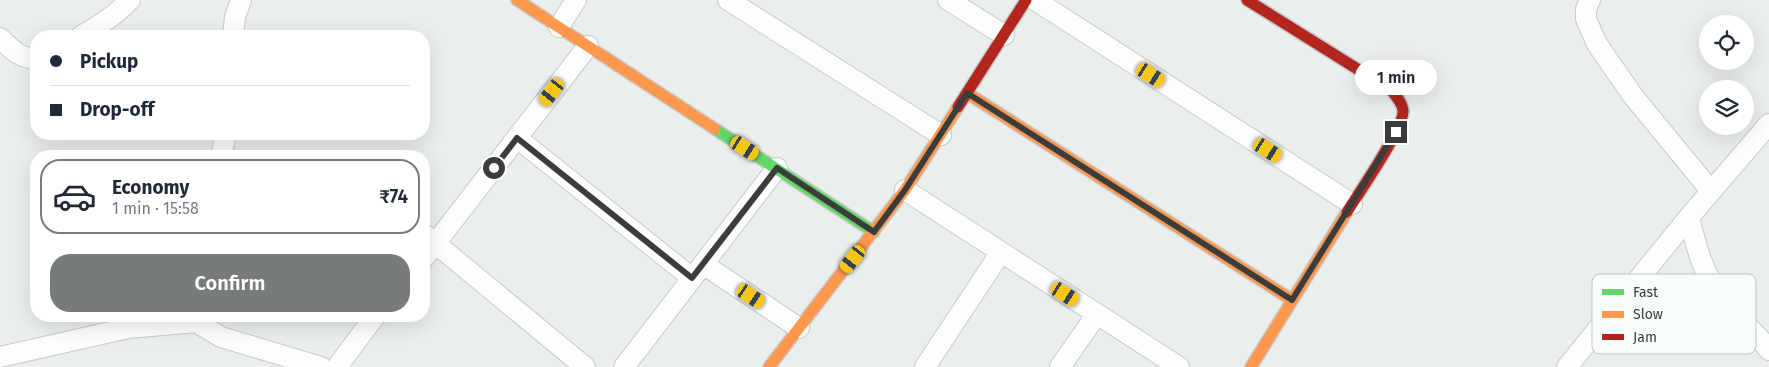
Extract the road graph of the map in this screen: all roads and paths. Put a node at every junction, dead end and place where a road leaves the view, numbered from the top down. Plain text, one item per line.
1 (130, 0) edge
2 (241, 0) edge
3 (517, 0) edge
4 (576, 0) edge
5 (728, 0) edge
6 (948, 0) edge
7 (1026, 0) edge
8 (1035, 0) edge
9 (1247, 0) edge
10 (1590, 0) edge
11 (559, 27) junction
12 (94, 30) edge
13 (234, 30) edge
14 (1004, 35) junction
15 (0, 38) edge
16 (588, 46) junction
17 (30, 58) edge
18 (967, 93) junction
19 (1769, 124) edge
20 (941, 135) junction
21 (517, 138) junction
22 (777, 168) junction
23 (905, 190) junction
24 (1711, 191) junction
25 (1352, 204) junction
26 (1689, 217) junction
27 (874, 232) junction
28 (430, 243) edge
29 (430, 247) edge
30 (1001, 252) junction
31 (698, 271) junction
32 (1643, 274) edge
33 (1707, 274) edge
34 (1292, 300) junction
35 (1097, 314) junction
36 (173, 322) edge
37 (200, 322) edge
38 (371, 322) edge
39 (800, 328) junction
40 (1592, 336) edge
41 (1756, 336) edge
42 (1769, 350) edge
43 (0, 357) edge
44 (321, 367) edge
45 (337, 367) edge
46 (585, 367) edge
47 (624, 367) edge
48 (769, 367) edge
49 (925, 367) edge
50 (1060, 367) edge
51 (1179, 367) edge
52 (1251, 367) edge
53 (1567, 367) edge

1 - 12 street
2 - 13 street
3 - 11 street
4 - 11 street
5 - 20 street
6 - 14 street
7 - 14 street
8 - 25 street
9 - 25 street
10 - 24 street
11 - 16 street
14 - 18 street
15 - 17 street
16 - 21 street
16 - 22 street
18 - 20 street
18 - 34 street
19 - 24 street
20 - 23 street
21 - 28 street
21 - 31 street
22 - 27 street
22 - 31 street
23 - 27 street
23 - 30 street
24 - 26 street
25 - 34 street
26 - 32 street
26 - 33 street
27 - 39 street
29 - 46 street
30 - 35 street
30 - 49 street
31 - 39 street
31 - 47 street
34 - 52 street
35 - 50 street
35 - 51 street
36 - 43 street
37 - 44 street
38 - 45 street
39 - 48 street
40 - 53 street
41 - 42 street

